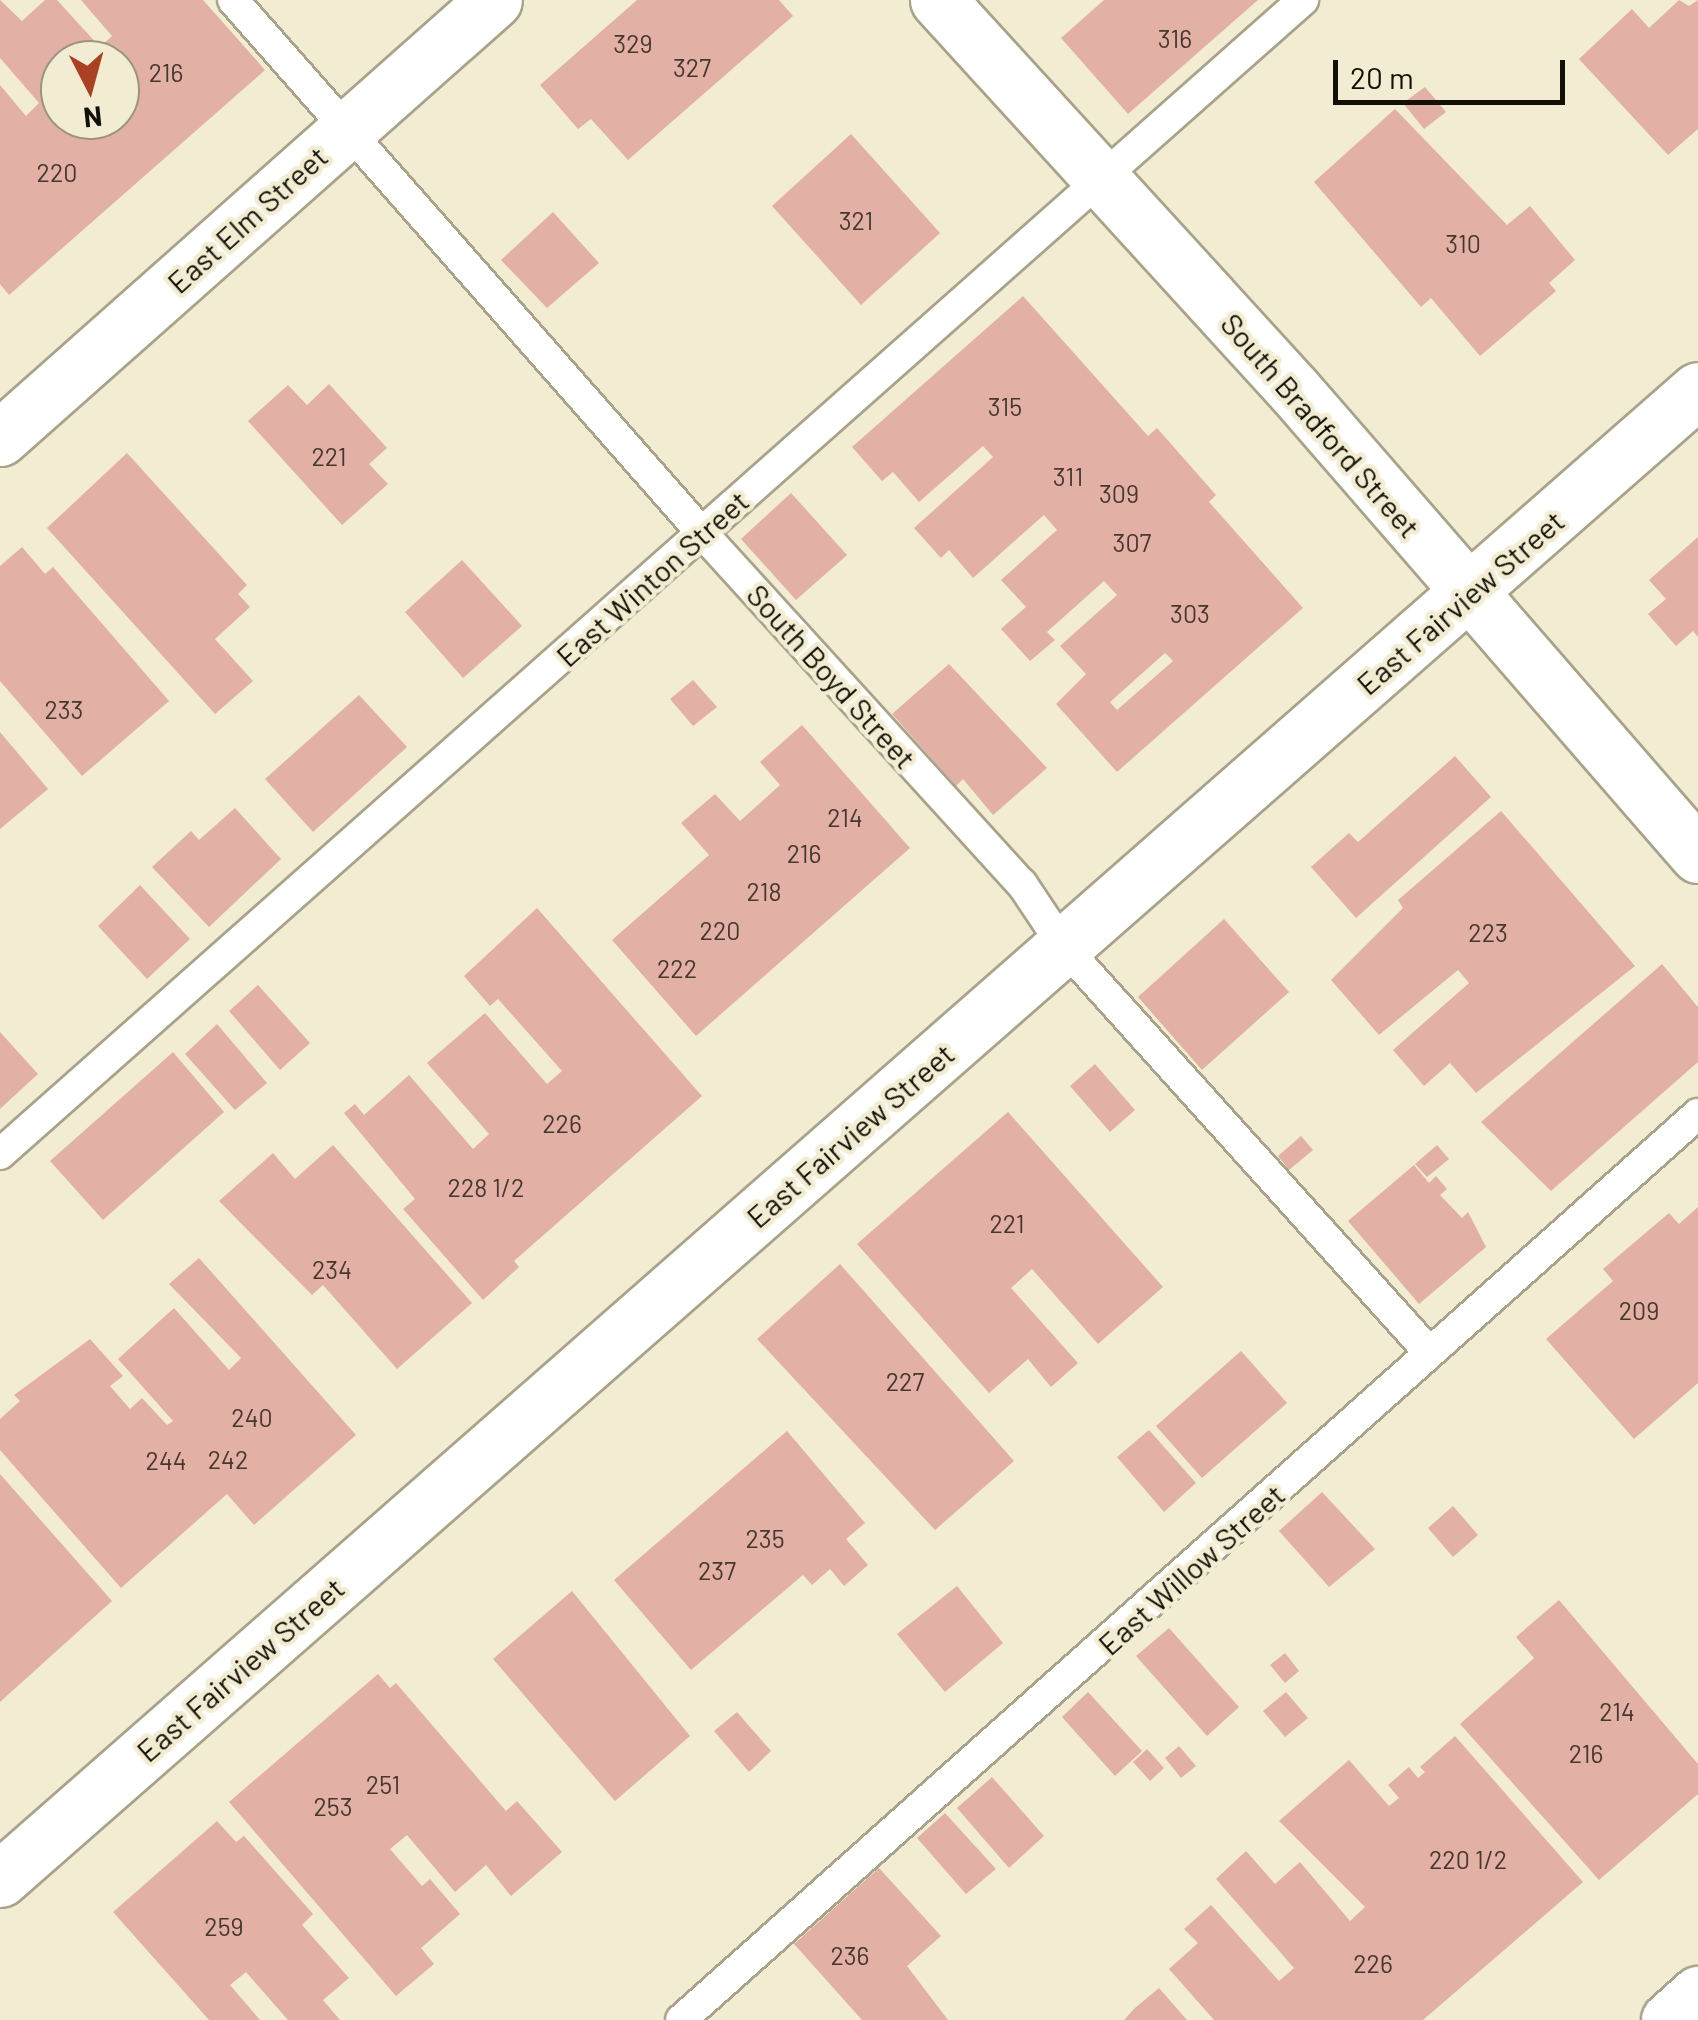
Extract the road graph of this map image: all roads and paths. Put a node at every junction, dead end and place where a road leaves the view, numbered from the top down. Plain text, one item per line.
1 (233, 0) edge
2 (494, 0) edge
3 (938, 0) edge
4 (1303, 0) edge
5 (347, 130) junction
6 (1097, 178) junction
7 (1698, 390) edge
8 (0, 438) edge
9 (702, 534) junction
10 (1470, 595) junction
11 (1698, 855) edge
12 (1064, 947) junction
13 (1698, 1114) edge
14 (0, 1154) edge
15 (1429, 1352) junction
16 (0, 1879) edge
17 (1698, 1994) edge
18 (681, 2020) edge
19 (1669, 2020) edge

1 - 5 lane, South Boyd Street
2 - 5 street, East Elm Street
3 - 6 street, South Bradford Street
4 - 6 lane, East Winton Street
5 - 8 street, East Elm Street
5 - 9 lane, South Boyd Street
6 - 9 lane, East Winton Street
6 - 10 street, South Bradford Street
7 - 10 street, East Fairview Street
9 - 12 lane, South Boyd Street
9 - 14 lane, East Winton Street
10 - 11 street, South Bradford Street
10 - 12 street, East Fairview Street
12 - 15 lane, South Boyd Street
12 - 16 street, East Fairview Street
13 - 15 lane, East Willow Street
15 - 18 lane, East Willow Street
17 - 19 street

